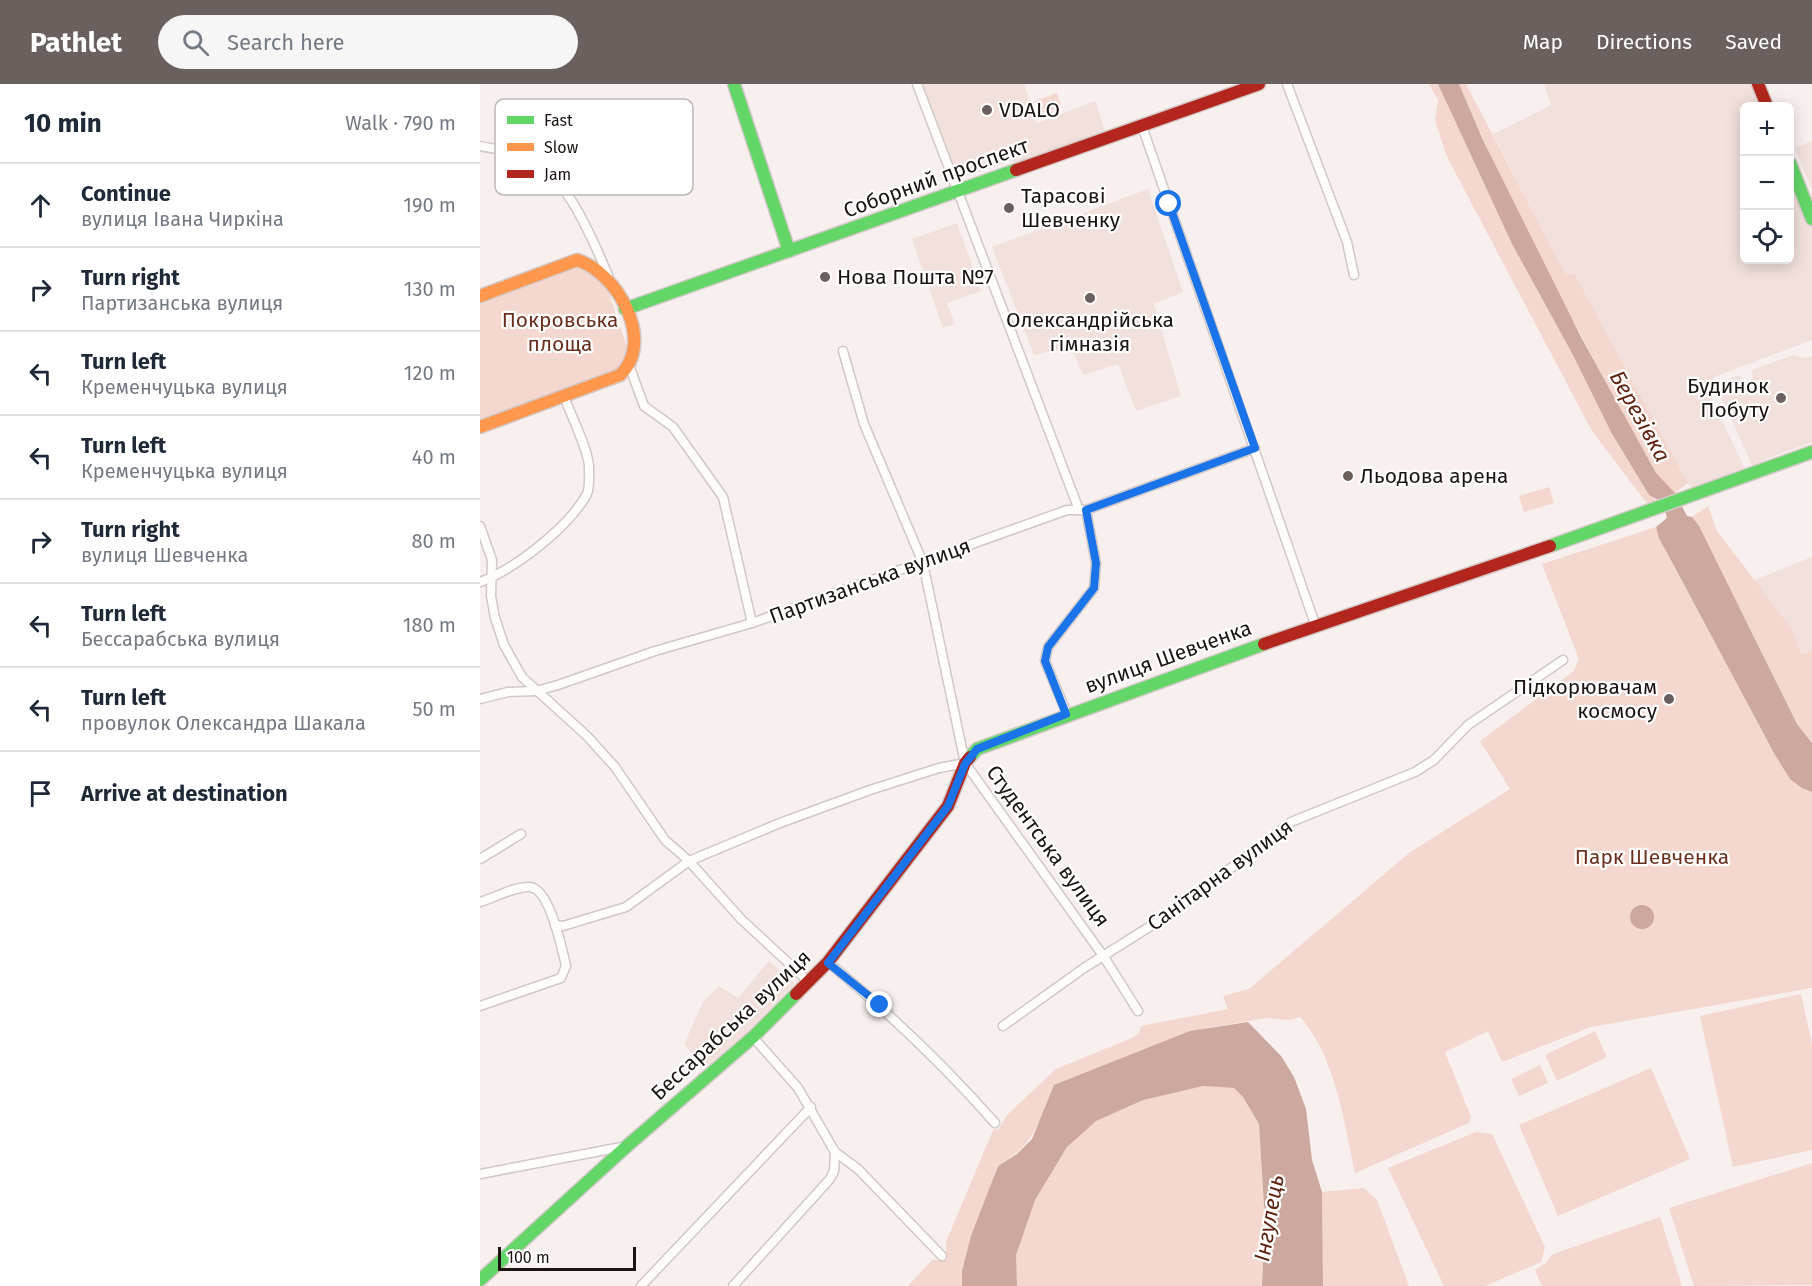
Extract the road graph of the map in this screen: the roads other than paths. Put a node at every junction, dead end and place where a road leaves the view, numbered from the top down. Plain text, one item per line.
1 (734, 84) edge
2 (918, 84) edge
3 (1259, 84) edge
4 (1287, 84) edge
5 (1758, 84) edge
6 (1765, 102) edge
7 (1142, 126) junction
8 (480, 146) edge
9 (495, 149) edge
10 (1794, 173) edge
11 (959, 191) junction
12 (566, 195) edge
13 (1812, 219) edge
14 (789, 251) junction
15 (1354, 275) dead end
16 (610, 278) junction
17 (480, 296) edge
18 (625, 309) junction
19 (843, 351) dead end
20 (629, 365) junction
21 (564, 396) junction
22 (480, 427) edge
23 (1255, 448) junction
24 (1812, 452) edge
25 (1083, 510) junction
26 (480, 526) edge
27 (922, 563) junction
28 (493, 577) junction
29 (480, 582) edge
30 (752, 623) junction
31 (1316, 624) junction
32 (1563, 660) dead end
33 (536, 691) junction
34 (480, 699) edge
35 (1066, 714) junction
36 (965, 764) junction
37 (521, 834) dead end
38 (480, 859) edge
39 (689, 861) junction
40 (480, 902) edge
41 (555, 925) junction
42 (1104, 957) junction
43 (828, 963) junction
44 (809, 982) junction
45 (480, 1006) edge
46 (1138, 1011) dead end
47 (1003, 1026) dead end
48 (753, 1037) junction
49 (811, 1107) junction
50 (996, 1123) dead end
51 (627, 1146) junction
52 (835, 1152) junction
53 (480, 1174) edge
54 (942, 1256) dead end
55 (480, 1280) edge
56 (641, 1286) edge
57 (733, 1286) edge

1 - 14 main road
2 - 11 street
3 - 7 main road, Соборний проспект
4 - 15 street
5 - 6 main road
7 - 11 main road, Соборний проспект
7 - 23 street
8 - 9 street
10 - 13 main road
11 - 14 main road, Соборний проспект
11 - 25 street
12 - 16 street
14 - 18 main road, Соборний проспект
16 - 17 main road
16 - 18 main road
18 - 20 main road
19 - 27 street, Студентська вулиця
20 - 21 main road
20 - 30 street
21 - 22 main road
21 - 28 street
23 - 25 street, Партизанська вулиця
23 - 31 street
24 - 31 main road, вулиця Шевченка
25 - 27 street, Партизанська вулиця
25 - 35 street
26 - 28 street
27 - 30 street, Партизанська вулиця
27 - 36 street, Студентська вулиця
28 - 29 street
28 - 33 street
30 - 33 street, Партизанська вулиця
31 - 35 main road, вулиця Шевченка
32 - 42 street, Санітарна вулиця
33 - 34 street, Партизанська вулиця
33 - 39 street
35 - 36 main road, вулиця Шевченка
36 - 39 street
36 - 42 street, Студентська вулиця
36 - 43 main road, Бессарабська вулиця
37 - 38 street
39 - 41 street
39 - 44 street
40 - 41 street
41 - 45 street
42 - 46 street, Студентська вулиця
42 - 47 street, Санітарна вулиця
43 - 44 main road, Бессарабська вулиця
43 - 50 street
44 - 48 main road, Бессарабська вулиця
48 - 49 street
48 - 51 main road, Бессарабська вулиця
49 - 52 street
49 - 56 street
51 - 53 street
51 - 55 main road, Бессарабська вулиця
52 - 54 street
52 - 57 street

